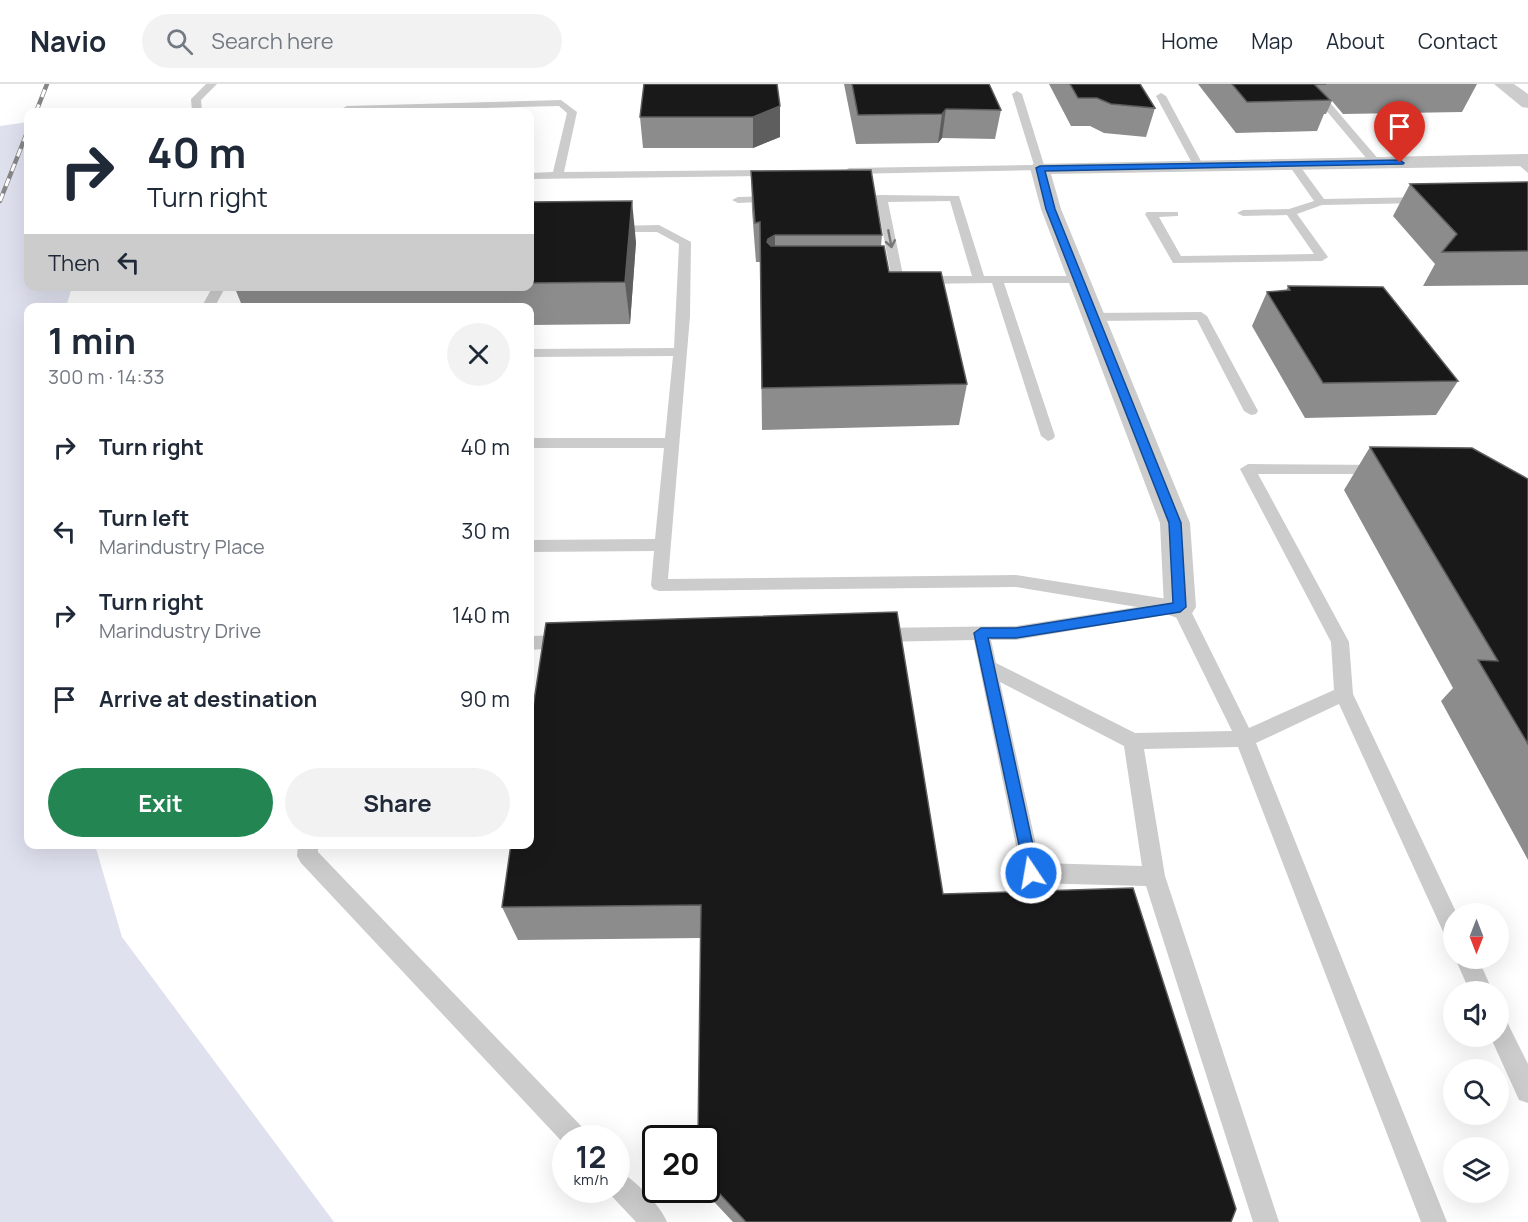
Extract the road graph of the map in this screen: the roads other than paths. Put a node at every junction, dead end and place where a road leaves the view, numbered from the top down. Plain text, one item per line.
1 (212, 84) edge
2 (1309, 84) edge
3 (1503, 84) edge
4 (1017, 94) dead end
5 (1161, 96) dead end
6 (1528, 103) edge
7 (197, 108) edge
8 (390, 108) edge
9 (1377, 163) junction
10 (1525, 163) edge
11 (1293, 164) junction
12 (1198, 165) junction
13 (1040, 168) junction
14 (781, 172) edge
15 (840, 172) edge
16 (558, 176) junction
17 (534, 177) edge
18 (882, 198) junction
19 (783, 199) edge
20 (838, 199) edge
21 (738, 200) dead end
22 (1432, 200) edge
23 (1321, 202) junction
24 (1290, 212) junction
25 (1243, 213) dead end
26 (1174, 214) dead end
27 (600, 229) edge
28 (1079, 279) junction
29 (979, 280) junction
30 (997, 280) junction
31 (1094, 317) junction
32 (680, 352) junction
33 (534, 354) edge
34 (1251, 411) dead end
35 (1048, 436) dead end
36 (534, 443) edge
37 (672, 443) junction
38 (1402, 468) edge
39 (663, 544) junction
40 (534, 546) edge
41 (1180, 607) junction
42 (981, 633) junction
43 (862, 636) edge
44 (577, 642) edge
45 (534, 643) edge
46 (988, 667) junction
47 (1344, 694) junction
48 (1245, 739) junction
49 (1134, 741) junction
50 (308, 849) edge
51 (1154, 876) junction
52 (1443, 907) edge
53 (1507, 1047) edge
54 (1528, 1091) edge
55 (563, 1125) edge
56 (630, 1197) edge
57 (654, 1222) edge
58 (1266, 1222) edge
59 (1434, 1222) edge

1 - 7 lane
2 - 9 lane
3 - 6 street
4 - 13 lane
5 - 12 lane
8 - 16 lane
9 - 10 street
9 - 11 street
11 - 12 street
11 - 23 lane
12 - 13 street
13 - 15 lane
13 - 28 street
14 - 16 lane
16 - 17 lane
18 - 20 lane
18 - 29 lane
18 -> 29 lane
19 - 21 lane
22 - 23 lane
23 - 24 lane
24 - 25 lane
24 - 26 lane
27 - 32 lane
28 - 30 lane
28 - 31 street
29 - 30 lane
30 - 35 lane
31 - 34 lane
31 - 41 street
32 - 33 lane
32 - 37 lane
36 - 37 lane
37 - 39 lane
38 - 47 lane
39 - 40 lane
39 - 41 lane
41 - 42 lane
41 - 48 lane
42 - 43 lane
42 - 46 lane
44 - 45 lane
46 - 49 lane
46 - 51 lane
47 - 48 lane
47 - 52 lane
48 - 49 lane
48 - 59 lane
49 - 51 lane
50 - 55 lane
51 - 58 lane
53 - 54 lane
56 - 57 lane

